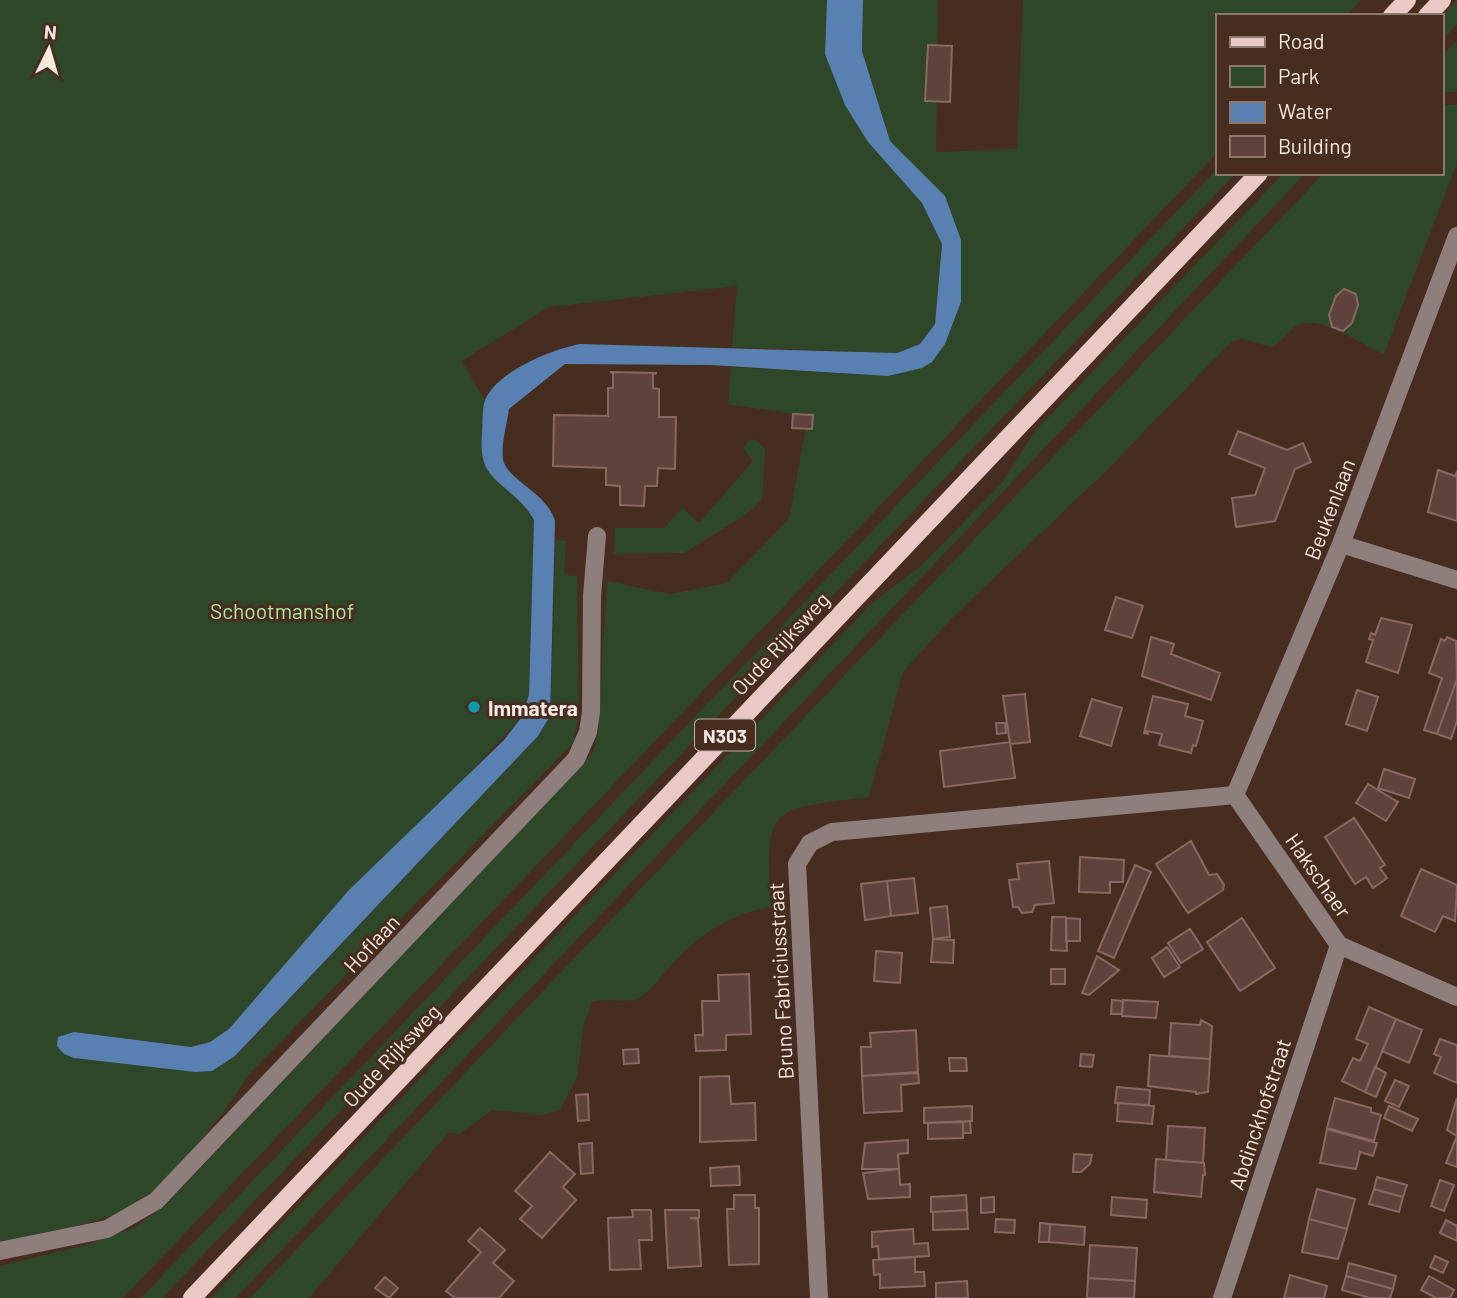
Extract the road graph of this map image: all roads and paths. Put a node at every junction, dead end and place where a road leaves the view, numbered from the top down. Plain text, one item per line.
1 (1407, 0) edge
2 (1442, 0) edge
3 (1394, 14) edge
4 (1429, 14) edge
5 (1257, 175) edge
6 (1457, 236) edge
7 (597, 536) dead end
8 (1341, 544) junction
9 (1457, 580) edge
10 (1235, 795) junction
11 (1339, 945) junction
12 (1457, 997) edge
13 (0, 1251) edge
14 (192, 1298) edge
15 (819, 1298) edge
16 (1222, 1298) edge

1 - 3 main road
2 - 4 main road
5 - 14 main road, Oude Rijksweg / N303
6 - 8 street, Beukenlaan
7 - 13 street, Hoflaan
8 - 9 street
8 - 10 street, Beukenlaan
10 - 11 street, Hakschaer
10 - 15 street, Bruno Fabriciusstraat
11 - 12 street, Hakschaer
11 - 16 street, Abdinckhofstraat

